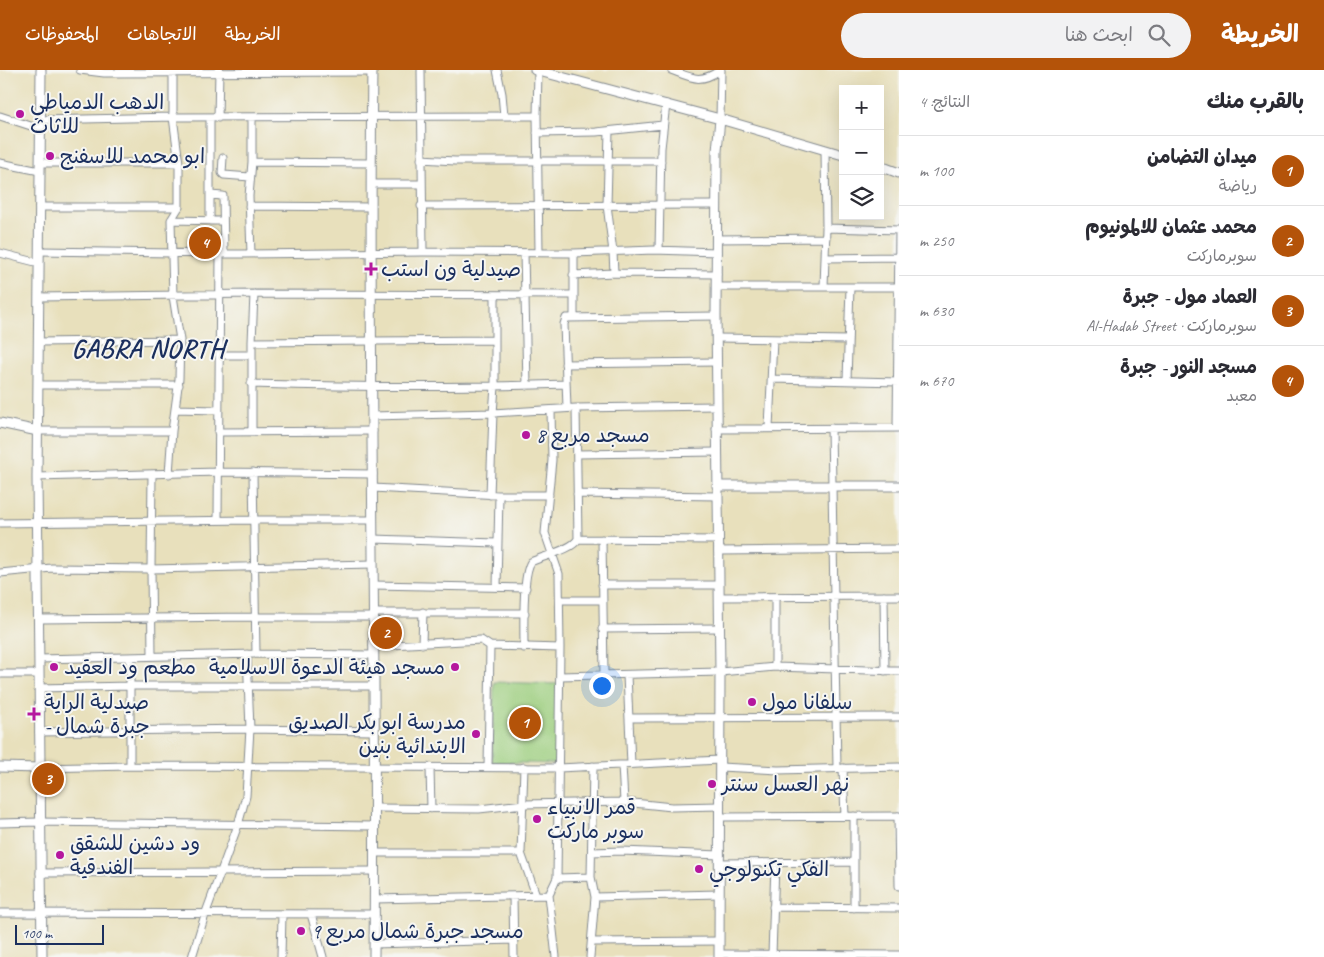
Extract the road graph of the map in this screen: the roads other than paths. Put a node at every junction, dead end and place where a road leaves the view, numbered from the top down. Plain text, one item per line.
1 (41, 70) edge
2 (80, 70) edge
3 (421, 70) edge
4 (497, 70) edge
5 (537, 70) edge
6 (671, 70) edge
7 (721, 70) edge
8 (173, 71) edge
9 (219, 71) edge
10 (372, 71) edge
11 (558, 73) edge
12 (666, 104) junction
13 (0, 116) edge
14 (421, 116) junction
15 (504, 116) junction
16 (537, 116) junction
17 (174, 117) junction
18 (372, 117) junction
19 (214, 118) junction
20 (252, 118) junction
21 (720, 119) junction
22 (663, 124) junction
23 (40, 125) junction
24 (609, 131) junction
25 (537, 133) junction
26 (825, 150) junction
27 (839, 154) edge
28 (223, 158) dead end
29 (421, 159) junction
30 (537, 161) junction
31 (178, 162) junction
32 (252, 162) junction
33 (608, 162) junction
34 (661, 162) junction
35 (0, 163) edge
36 (371, 163) junction
37 (40, 167) junction
38 (884, 167) edge
39 (899, 173) edge
40 (250, 177) junction
41 (370, 184) junction
42 (421, 184) junction
43 (210, 196) junction
44 (538, 205) junction
45 (607, 205) junction
46 (659, 205) junction
47 (717, 205) junction
48 (250, 206) junction
49 (370, 206) junction
50 (421, 206) junction
51 (180, 207) junction
52 (39, 208) junction
53 (171, 220) junction
54 (210, 221) junction
55 (223, 221) junction
56 (826, 228) junction
57 (899, 230) edge
58 (826, 238) junction
59 (717, 239) junction
60 (659, 250) junction
61 (39, 251) junction
62 (172, 252) junction
63 (371, 252) junction
64 (423, 252) junction
65 (539, 252) junction
66 (613, 252) junction
67 (718, 252) junction
68 (0, 253) edge
69 (524, 253) junction
70 (574, 253) junction
71 (222, 254) junction
72 (251, 254) junction
73 (898, 257) junction
74 (825, 258) junction
75 (39, 263) junction
76 (614, 273) junction
77 (717, 274) junction
78 (573, 275) junction
79 (717, 286) junction
80 (824, 287) junction
81 (898, 287) edge
82 (850, 288) junction
83 (254, 294) junction
84 (220, 295) junction
85 (525, 295) junction
86 (574, 295) junction
87 (172, 296) junction
88 (371, 296) junction
89 (494, 296) junction
90 (39, 297) junction
91 (716, 316) junction
92 (574, 317) junction
93 (717, 338) junction
94 (773, 339) junction
95 (898, 339) edge
96 (180, 340) junction
97 (495, 340) junction
98 (848, 340) junction
99 (372, 341) junction
100 (38, 342) junction
101 (252, 342) junction
102 (219, 355) junction
103 (251, 355) junction
104 (716, 362) junction
105 (566, 364) junction
106 (772, 379) junction
107 (847, 380) junction
108 (898, 382) edge
109 (251, 384) junction
110 (566, 384) junction
111 (38, 385) junction
112 (179, 385) junction
113 (495, 386) junction
114 (528, 386) junction
115 (372, 387) junction
116 (716, 406) junction
117 (567, 408) junction
118 (576, 408) junction
119 (175, 409) junction
120 (218, 410) junction
121 (551, 410) junction
122 (492, 413) junction
123 (372, 416) junction
124 (0, 422) edge
125 (770, 428) junction
126 (832, 428) junction
127 (898, 428) edge
128 (716, 429) junction
129 (38, 431) junction
130 (172, 431) junction
131 (372, 431) junction
132 (218, 432) junction
133 (252, 432) junction
134 (717, 452) junction
135 (577, 454) junction
136 (218, 472) junction
137 (253, 472) junction
138 (152, 474) junction
139 (169, 474) junction
140 (373, 474) junction
141 (37, 477) junction
142 (717, 486) junction
143 (899, 486) edge
144 (832, 487) junction
145 (373, 488) junction
146 (577, 494) junction
147 (490, 495) junction
148 (499, 495) junction
149 (549, 495) junction
150 (718, 496) junction
151 (218, 520) junction
152 (253, 520) junction
153 (373, 520) junction
154 (152, 521) junction
155 (38, 522) junction
156 (0, 523) edge
157 (578, 538) junction
158 (602, 539) junction
159 (373, 540) junction
160 (718, 540) junction
161 (497, 542) junction
162 (834, 549) junction
163 (899, 549) edge
164 (718, 551) junction
165 (552, 553) junction
166 (373, 564) junction
167 (254, 567) junction
168 (151, 569) junction
169 (38, 571) junction
170 (0, 573) edge
171 (373, 585) junction
172 (602, 585) junction
173 (718, 585) junction
174 (497, 587) junction
175 (526, 588) junction
176 (884, 596) junction
177 (899, 596) edge
178 (719, 597) junction
179 (776, 597) junction
180 (835, 597) junction
181 (560, 600) junction
182 (602, 600) junction
183 (423, 612) junction
184 (525, 613) junction
185 (373, 615) junction
186 (256, 617) junction
187 (152, 618) junction
188 (39, 619) junction
189 (719, 628) junction
190 (602, 629) junction
191 (422, 644) junction
192 (490, 646) junction
193 (524, 648) junction
194 (560, 648) junction
195 (373, 650) junction
196 (247, 654) junction
197 (256, 654) junction
198 (152, 656) junction
199 (130, 657) junction
200 (39, 659) junction
201 (775, 667) junction
202 (835, 669) junction
203 (885, 671) junction
204 (899, 671) edge
205 (720, 672) junction
206 (0, 674) edge
207 (39, 674) junction
208 (604, 675) junction
209 (627, 675) junction
210 (560, 676) junction
211 (248, 685) junction
212 (130, 686) junction
213 (373, 686) junction
214 (39, 688) junction
215 (720, 717) junction
216 (836, 717) junction
217 (899, 717) edge
218 (629, 718) junction
219 (250, 729) junction
220 (129, 730) junction
221 (373, 730) junction
222 (39, 732) junction
223 (720, 763) junction
224 (622, 764) junction
225 (631, 764) junction
226 (130, 766) junction
227 (593, 766) junction
228 (0, 767) edge
229 (248, 767) junction
230 (488, 767) junction
231 (524, 767) junction
232 (899, 767) edge
233 (39, 768) junction
234 (374, 768) junction
235 (430, 768) junction
236 (559, 768) junction
237 (840, 768) junction
238 (593, 802) junction
239 (624, 802) junction
240 (559, 803) junction
241 (524, 804) junction
242 (720, 806) junction
243 (375, 808) junction
244 (431, 809) junction
245 (844, 816) junction
246 (854, 816) junction
247 (898, 816) edge
248 (720, 817) junction
249 (39, 822) junction
250 (0, 823) edge
251 (238, 825) junction
252 (375, 826) junction
253 (592, 852) junction
254 (376, 853) junction
255 (521, 853) junction
256 (719, 859) junction
257 (854, 862) junction
258 (899, 862) edge
259 (775, 864) junction
260 (222, 871) junction
261 (375, 871) junction
262 (40, 873) junction
263 (591, 877) junction
264 (558, 878) junction
265 (899, 886) edge
266 (719, 894) junction
267 (536, 895) junction
268 (549, 895) junction
269 (513, 896) junction
270 (595, 897) junction
271 (375, 899) junction
272 (773, 907) junction
273 (854, 908) junction
274 (899, 908) edge
275 (0, 913) edge
276 (40, 914) junction
277 (282, 914) junction
278 (311, 914) junction
279 (374, 914) junction
280 (206, 915) junction
281 (514, 940) junction
282 (719, 940) junction
283 (592, 942) junction
284 (374, 944) junction
285 (772, 954) junction
286 (719, 955) edge
287 (899, 955) edge
288 (845, 956) edge
289 (42, 957) edge
290 (192, 957) edge
291 (282, 957) edge
292 (323, 957) edge
293 (374, 957) edge
294 (514, 957) edge
295 (556, 957) edge
296 (590, 957) edge

1 - 23 street
2 - 8 street
3 - 14 street
4 - 15 street
5 - 11 street
5 - 16 street
6 - 7 street
7 - 21 street
8 - 9 street
8 - 17 street
9 - 10 street
9 - 19 street
10 - 18 street
11 - 12 street
12 - 21 street
12 - 22 street
13 - 23 street
14 - 15 street
14 - 18 street
14 - 29 street
15 - 16 street
16 - 25 street
17 - 19 street
17 - 23 street
17 - 31 street
18 - 20 street
18 - 36 street
19 - 20 street
19 - 43 street
20 - 32 street
21 - 26 street
21 - 47 street
22 - 24 street
22 - 34 street
23 - 37 street
24 - 25 street
24 - 33 street
25 - 30 street
26 - 27 street
26 - 56 street
28 - 40 street
29 - 30 street
29 - 42 street
30 - 33 street
30 - 44 street
31 - 37 street
31 - 51 street
32 - 36 street
32 - 40 street
33 - 34 street
33 - 45 street
34 - 46 street
35 - 37 street
36 - 41 street
37 - 52 street
38 - 39 street
40 - 48 street
41 - 42 street
41 - 49 street
42 - 50 street
43 - 54 street
43 - 55 street
44 - 45 street
44 - 50 street
44 - 65 street
45 - 46 street
45 - 66 street
46 - 47 street
46 - 60 street
47 - 59 street
48 - 49 street
48 - 72 street
49 - 63 street
50 - 64 street
51 - 52 street
51 - 53 street
52 - 61 street
53 - 54 street
53 - 62 street
54 - 55 street
55 - 71 street
56 - 57 street
56 - 58 street
57 - 73 street
58 - 59 street
58 - 74 street
59 - 67 street
60 - 66 street
60 - 67 street
61 - 62 street
61 - 75 street
62 - 71 street
62 - 87 street
63 - 64 street
63 - 72 street
63 - 88 street
64 - 69 street
65 - 69 street
65 - 70 street
66 - 70 street
66 - 76 street
67 - 77 street
68 - 75 street
69 - 85 street
70 - 78 street
71 - 72 street
71 - 84 street
73 - 74 street
73 - 81 street
74 - 80 street
75 - 90 street
76 - 77 street
76 - 78 street
77 - 79 street
78 - 86 street
79 - 80 street
79 - 91 street
80 - 82 street
81 - 82 street
81 - 95 street
82 - 98 street
83 - 84 street
83 - 88 street
83 - 101 street
84 - 87 street
84 - 102 street
85 - 86 street
85 - 89 street
85 - 114 street
86 - 92 street
87 - 90 street
87 - 96 street
88 - 89 street
88 - 99 street
89 - 97 street
90 - 100 street
91 - 92 street
91 - 93 street
92 - 105 street
93 - 94 street
93 - 104 street
94 - 98 street
94 - 106 street
95 - 108 street
96 - 100 street
96 - 112 street
97 - 99 street
97 - 113 street
98 - 107 street
99 - 101 street
99 - 115 street
100 - 111 street
101 - 103 street
102 - 103 street
102 - 120 street
103 - 109 street
104 - 105 street
104 - 116 street
105 - 110 street
106 - 107 street
106 - 125 street
107 - 108 street
108 - 127 street
109 - 115 street
109 - 133 street
110 - 114 street
110 - 117 street
111 - 112 street
111 - 129 street
112 - 119 street
113 - 114 street
113 - 115 street
113 - 122 street
115 - 123 street
116 - 118 street
116 - 128 street
117 - 118 street
117 - 121 street
118 - 135 street
119 - 120 street
119 - 130 street
120 - 132 street
121 - 122 street
121 - 149 street
122 - 123 street
122 - 147 street
123 - 131 street
124 - 129 street
125 - 126 street
125 - 128 street
126 - 127 street
126 - 144 street
128 - 134 street
129 - 130 street
129 - 141 street
130 - 139 street
131 - 133 street
131 - 140 street
132 - 133 street
132 - 136 street
134 - 135 street
134 - 142 street
135 - 146 street
136 - 137 street
136 - 139 street
136 - 151 street
137 - 140 street
137 - 152 street
138 - 139 street
138 - 141 street
138 - 154 street
140 - 145 street
141 - 155 street
142 - 144 street
142 - 150 street
143 - 144 street
144 - 162 street
145 - 147 street
145 - 153 street
146 - 150 street
146 - 157 street
147 - 148 street
148 - 149 street
148 - 161 street
149 - 165 street
150 - 160 street
151 - 152 street
151 - 154 street
152 - 153 street
152 - 167 street
153 - 159 street
154 - 155 street
154 - 168 street
155 - 156 street
155 - 169 street
157 - 158 street
157 - 165 street
158 - 160 street
158 - 172 street
159 - 161 street
159 - 166 street
160 - 164 street
161 - 174 street
162 - 163 street
162 - 164 street
162 - 180 street
164 - 173 street
165 - 175 street
165 - 181 street
166 - 167 street
166 - 171 street
167 - 168 street
167 - 186 street
168 - 169 street
168 - 187 street
169 - 170 street
169 - 188 street
171 - 174 street
171 - 185 street
172 - 173 street
172 - 182 street
173 - 178 street
174 - 175 street
175 - 184 street
176 - 177 street
176 - 180 street
176 - 203 street
178 - 179 street
178 - 189 street
179 - 180 street
179 - 201 street
180 - 202 street
181 - 182 street
181 - 194 street
182 - 190 street
183 - 184 street
183 - 185 street
183 - 191 street
184 - 193 street
185 - 186 street
185 - 195 street
186 - 187 street
186 - 197 street
187 - 188 street
187 - 198 street
188 - 200 street
189 - 190 street
189 - 205 street
190 - 208 street
191 - 192 street
191 - 195 street
192 - 193 street
192 - 230 street
193 - 194 street
194 - 210 street
195 - 197 street
195 - 213 street
196 - 197 street
196 - 198 street
196 - 211 street
198 - 199 street
199 - 200 street
199 - 212 street
200 - 207 street
201 - 202 street
201 - 205 street
202 - 203 street
202 - 216 street
203 - 204 street
205 - 209 street
205 - 215 street
206 - 207 street
207 - 214 street
208 - 209 street
208 - 210 street
209 - 218 street
210 - 236 street
211 - 212 street
211 - 213 street
211 - 219 street
212 - 214 street
212 - 220 street
213 - 221 street
214 - 222 street
215 - 216 street
215 - 218 street
215 - 223 street
216 - 217 street
216 - 237 street
218 - 225 street
219 - 220 street
219 - 221 street
219 - 229 street
220 - 222 street
220 - 226 street
221 - 234 street
222 - 233 street
223 - 225 street
223 - 237 street
223 - 242 street
224 - 225 street
224 - 227 street
224 - 239 street
226 - 229 street
226 - 233 street
227 - 236 street
227 - 238 street
228 - 233 street
229 - 234 street
229 - 251 street
230 - 231 street
230 - 235 street
231 - 236 street
231 - 241 street
232 - 237 street
233 - 249 street
234 - 235 street
234 - 243 street
235 - 244 street
236 - 240 street
237 - 245 street
238 - 239 street
238 - 240 street
238 - 253 street
239 - 242 street
240 - 241 street
240 - 264 street
241 - 244 street
241 - 255 street
242 - 248 street
243 - 244 street
243 - 252 street
245 - 246 street
245 - 248 street
246 - 247 street
246 - 257 street
247 - 258 street
248 - 256 street
249 - 250 street
249 - 251 street
249 - 262 street
251 - 252 street
251 - 260 street
252 - 254 street
253 - 256 street
253 - 263 street
254 - 255 street
254 - 261 street
255 - 267 street
256 - 259 street
256 - 266 street
257 - 259 street
257 - 273 street
258 - 265 street
259 - 272 street
260 - 261 street
260 - 262 street
260 - 280 street
261 - 271 street
262 - 276 street
263 - 264 street
263 - 270 street
264 - 268 street
266 - 270 street
266 - 282 street
267 - 268 street
267 - 269 street
268 - 295 street
269 - 271 street
269 - 281 street
270 - 283 street
271 - 279 street
272 - 273 street
272 - 285 street
273 - 274 street
275 - 276 street
276 - 280 street
276 - 289 street
277 - 278 street
277 - 280 street
277 - 291 street
278 - 279 street
278 - 292 street
279 - 284 street
280 - 290 street
281 - 284 street
281 - 294 street
282 - 283 street
282 - 286 street
283 - 296 street
284 - 293 street
285 - 286 street
285 - 288 street
287 - 288 street

